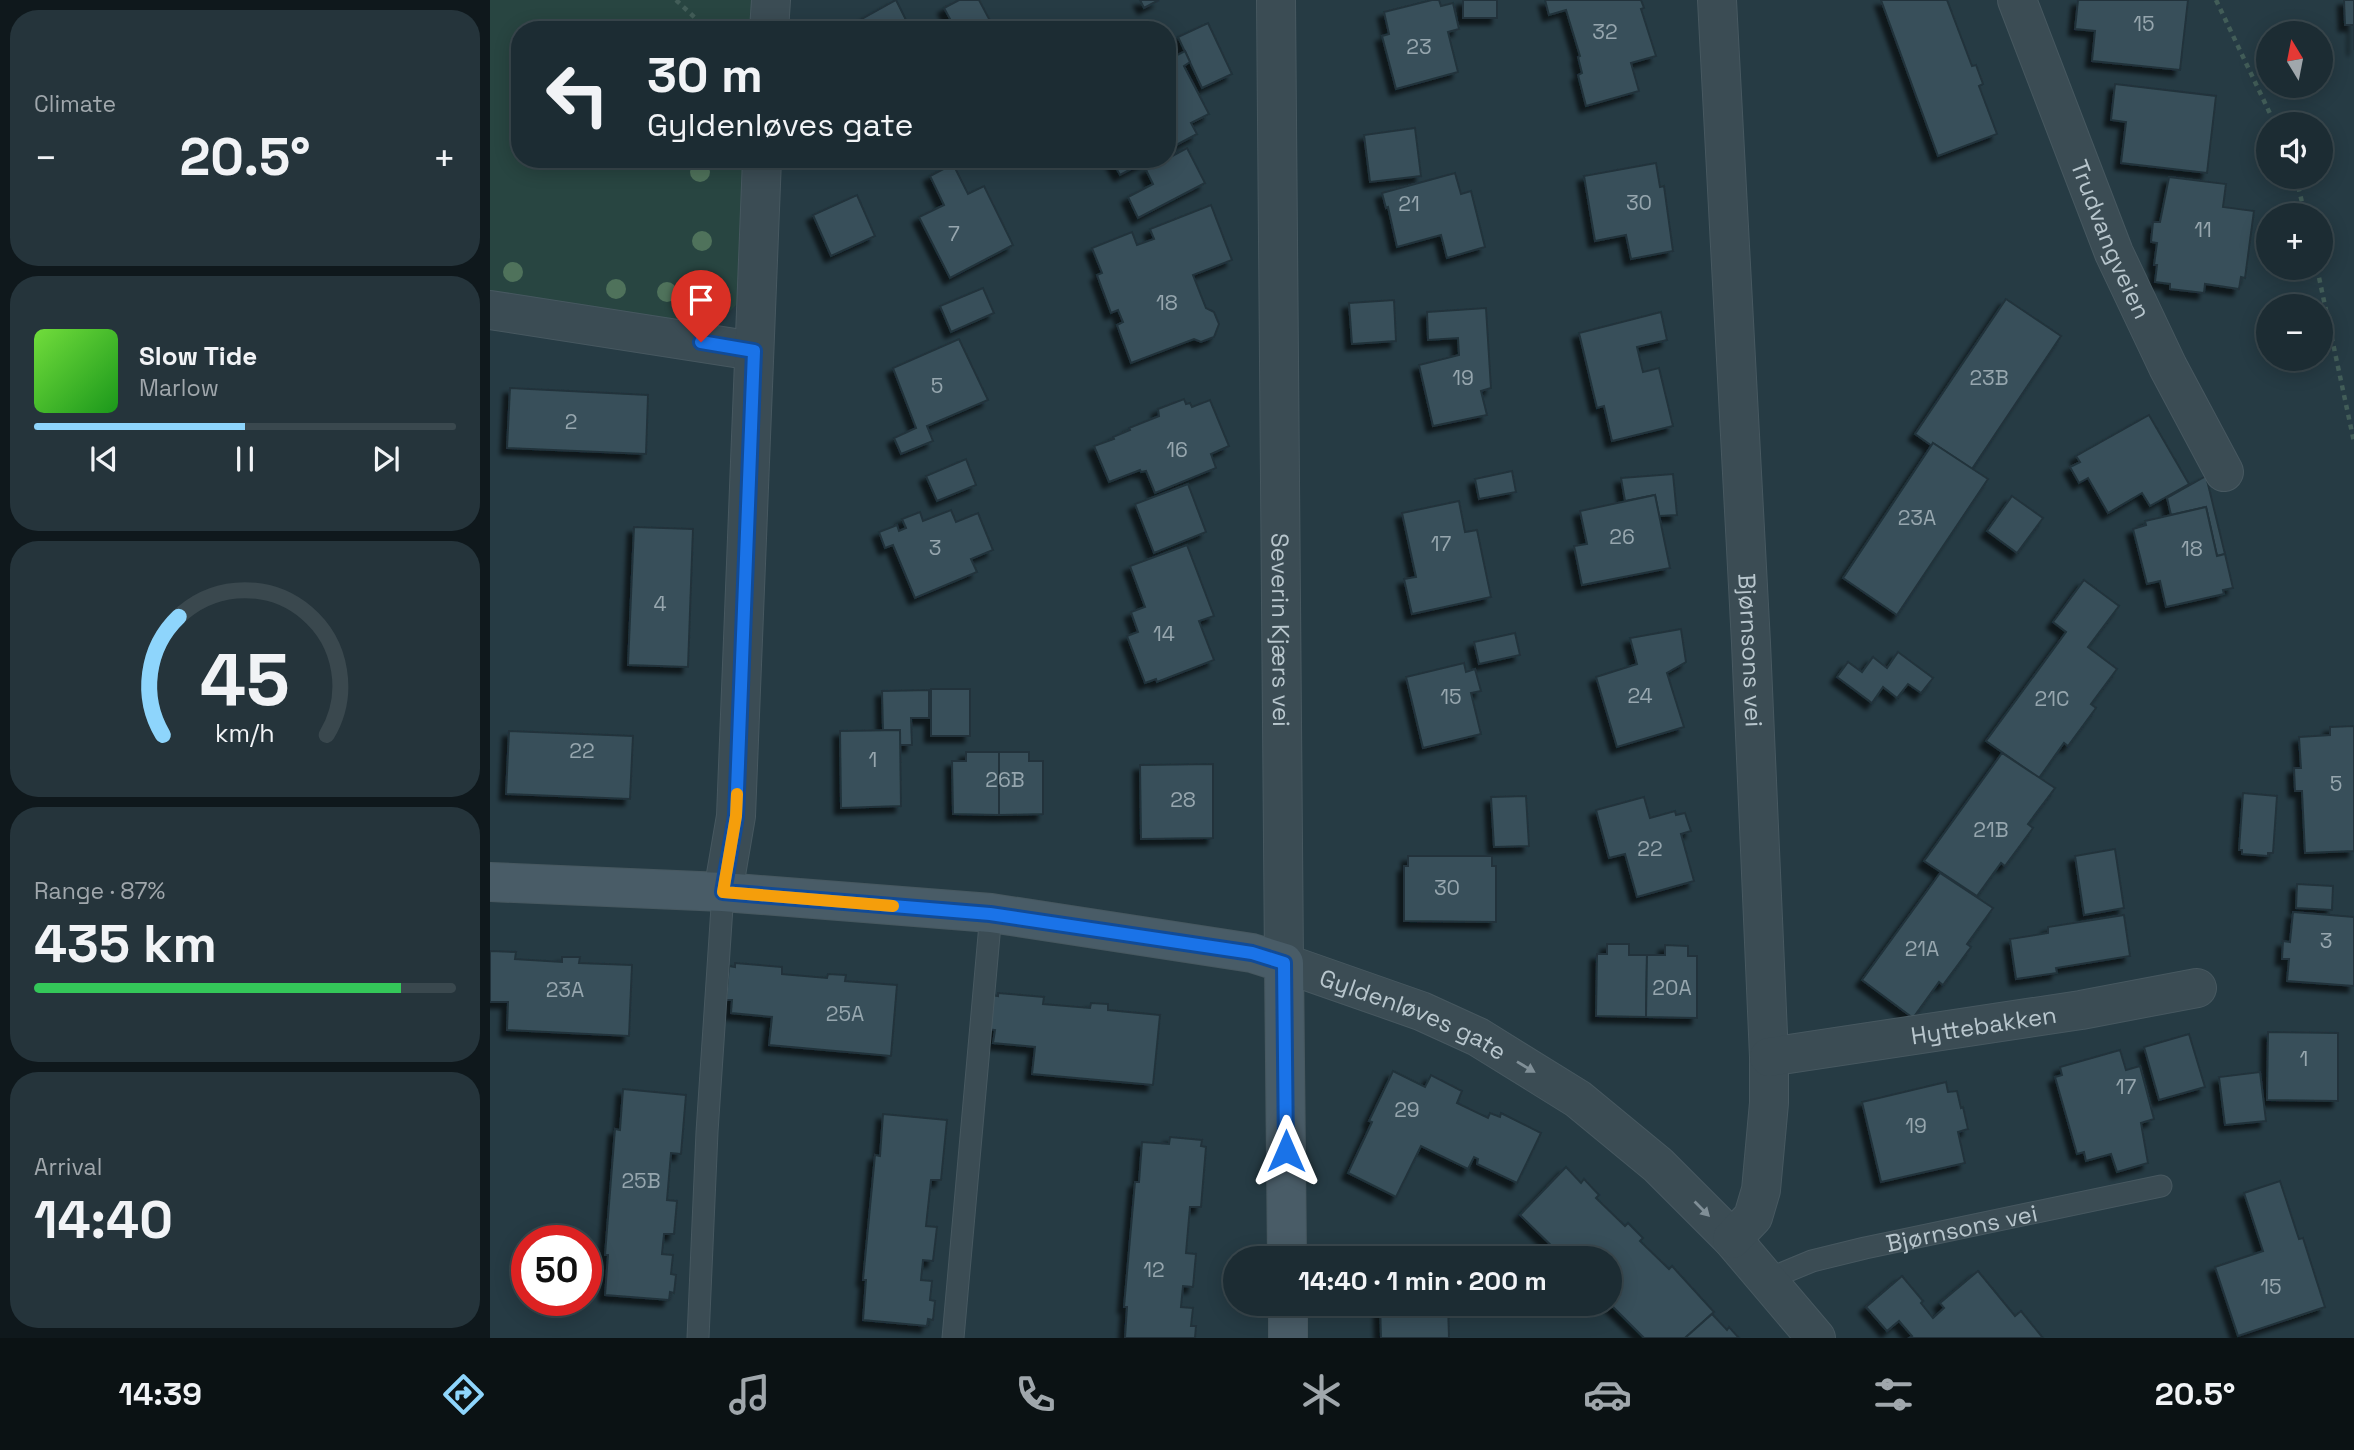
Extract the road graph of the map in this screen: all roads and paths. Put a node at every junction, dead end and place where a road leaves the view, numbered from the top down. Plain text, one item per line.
1 (676, 0) edge
2 (771, 0) edge
3 (1276, 0) edge
4 (1717, 0) edge
5 (2017, 0) edge
6 (2216, 0) edge
7 (698, 21) edge
8 (770, 21) edge
9 (2269, 112) edge
10 (762, 168) edge
11 (2320, 280) edge
12 (490, 310) edge
13 (754, 351) junction
14 (2354, 442) edge
15 (2224, 472) dead end
16 (490, 882) edge
17 (723, 892) junction
18 (990, 914) junction
19 (1284, 963) junction
20 (2197, 988) dead end
21 (1769, 1057) junction
22 (2161, 1186) dead end
23 (1732, 1239) junction
24 (1287, 1246) edge
25 (1766, 1280) junction
26 (1287, 1316) edge
27 (698, 1338) edge
28 (953, 1338) edge
29 (1288, 1338) edge
30 (1816, 1338) edge

1 - 7 path
2 - 8 street
3 - 19 street, Severin Kjærs vei
4 - 21 street, Bjørnsons vei
5 - 15 street, Trudvangveien
6 - 9 path
10 - 13 street
11 - 14 path
12 - 13 street
13 - 17 street
16 - 17 main road, Gyldenløves gate
17 - 18 main road, Gyldenløves gate
17 - 27 lane
18 - 19 main road, Gyldenløves gate
18 - 28 lane
19 -> 23 street, Gyldenløves gate
19 - 24 main road, Severin Kjærs vei
20 - 21 street, Hyttebakken
21 - 23 street, Bjørnsons vei
22 - 25 lane, Bjørnsons vei
23 - 25 street
25 - 30 street
26 - 29 main road

